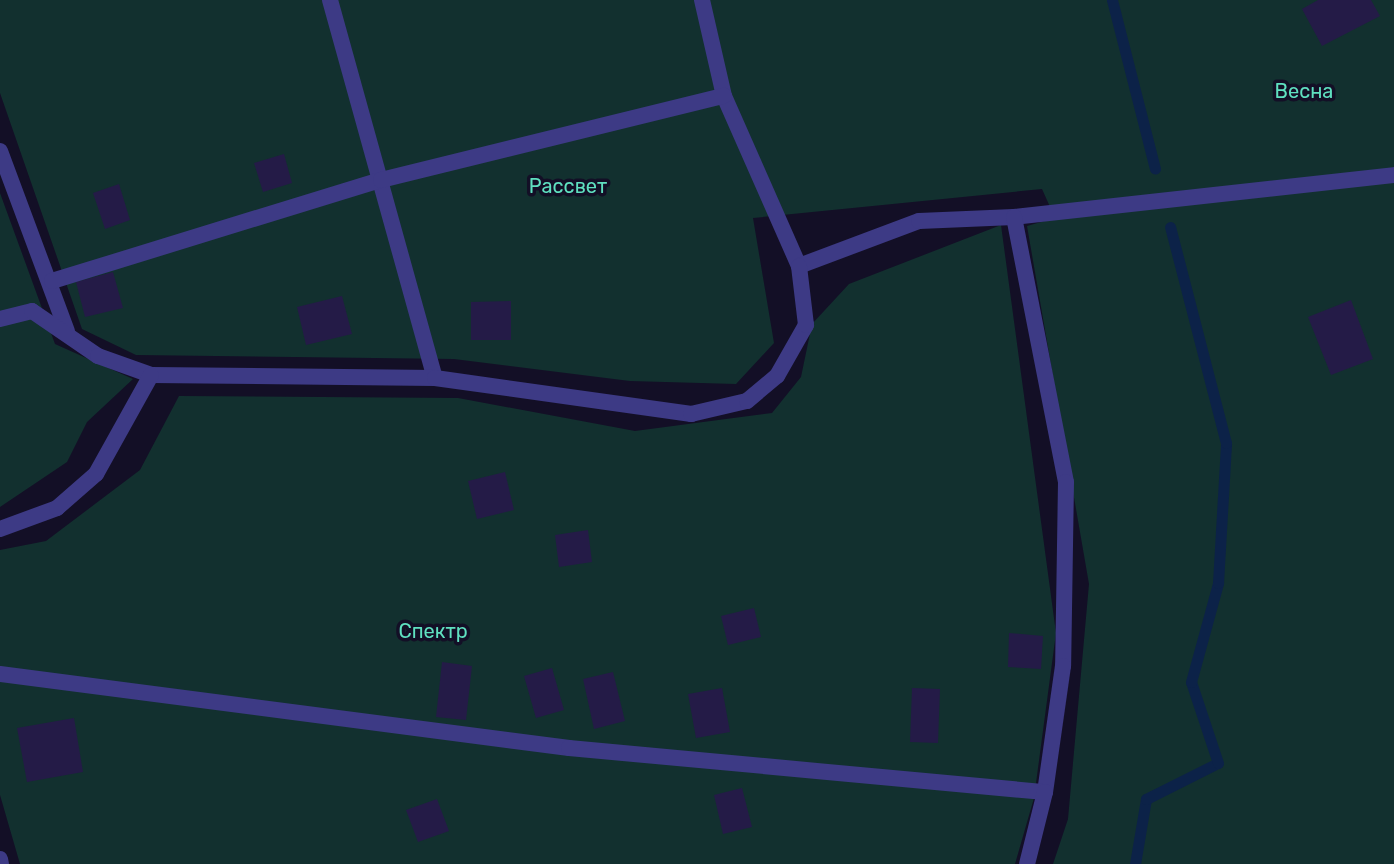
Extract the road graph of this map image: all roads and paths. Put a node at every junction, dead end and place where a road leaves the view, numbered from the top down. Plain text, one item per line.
1 (330, 0) edge
2 (702, 0) edge
3 (724, 96) junction
4 (0, 151) edge
5 (1394, 175) edge
6 (381, 180) junction
7 (1014, 217) junction
8 (799, 266) junction
9 (52, 281) junction
10 (0, 319) edge
11 (67, 331) junction
12 (151, 375) junction
13 (435, 378) junction
14 (0, 529) edge
15 (0, 674) edge
16 (1045, 792) junction
17 (1027, 864) edge

1 - 6 lane
2 - 3 lane
3 - 6 lane
3 - 8 lane
4 - 9 lane
5 - 7 lane
6 - 9 lane
6 - 13 lane
7 - 8 lane
7 - 16 lane
8 - 13 lane
9 - 11 lane
10 - 11 lane
11 - 12 lane
12 - 13 lane
12 - 14 lane
15 - 16 lane
16 - 17 lane

